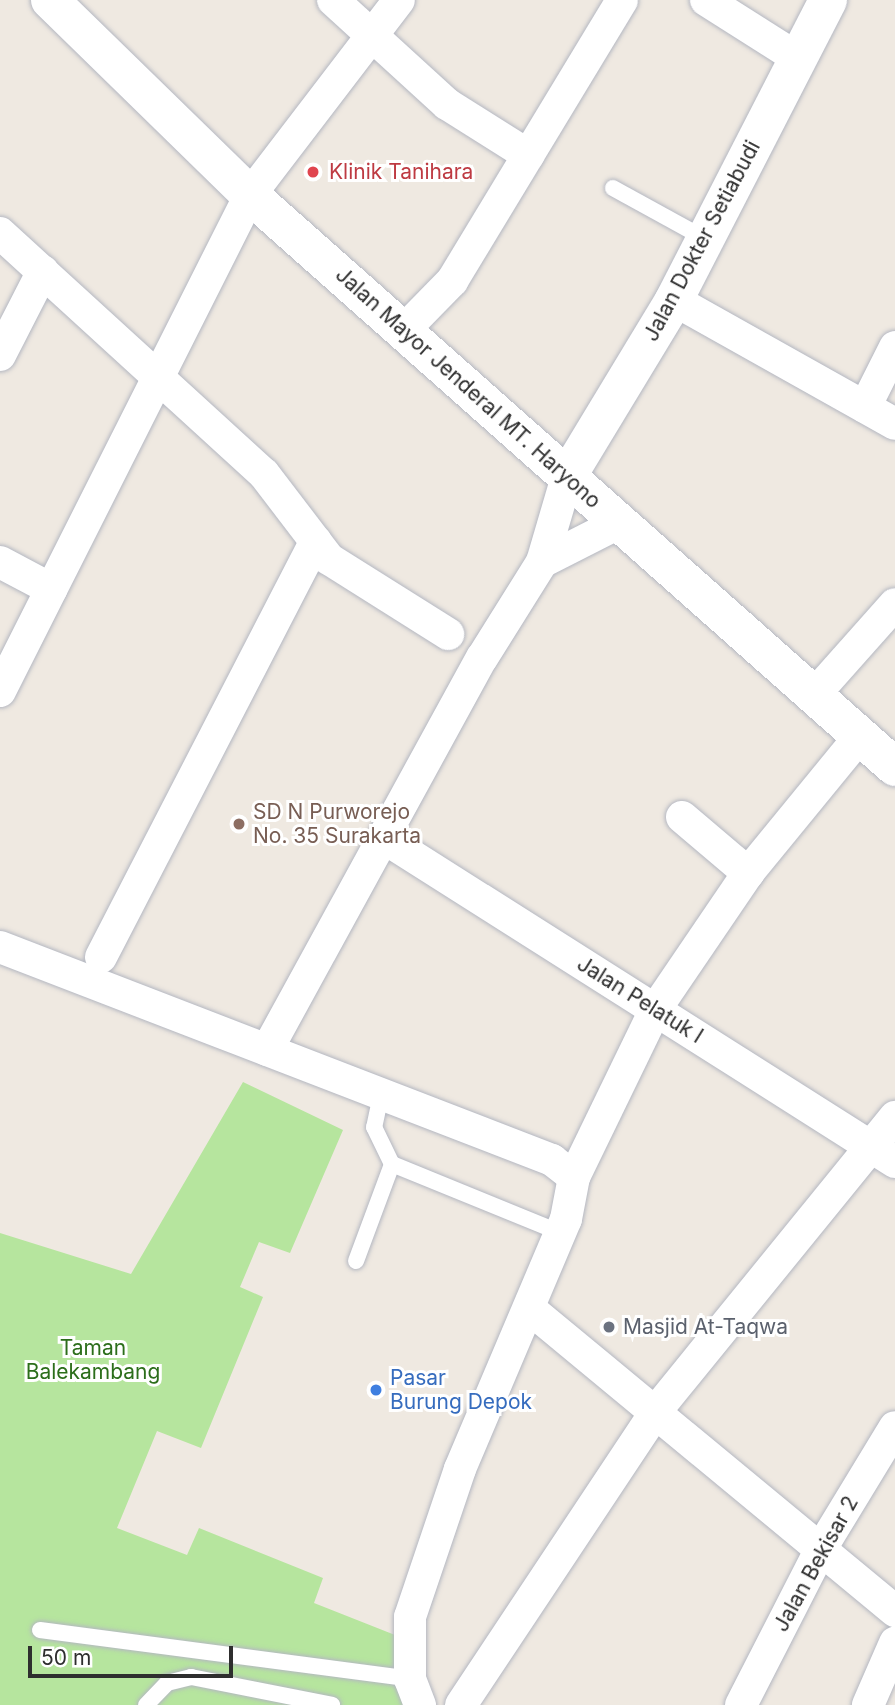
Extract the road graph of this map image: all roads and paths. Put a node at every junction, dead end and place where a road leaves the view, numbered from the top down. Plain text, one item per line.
1 (50, 0) edge
2 (333, 0) edge
3 (399, 0) edge
4 (622, 0) edge
5 (706, 0) edge
6 (828, 0) edge
7 (371, 37) junction
8 (799, 60) junction
9 (528, 155) junction
10 (612, 188) dead end
11 (250, 195) junction
12 (0, 233) edge
13 (704, 238) junction
14 (43, 271) junction
15 (674, 300) junction
16 (404, 330) junction
17 (895, 348) edge
18 (0, 355) edge
19 (162, 380) junction
20 (865, 407) junction
21 (895, 424) edge
22 (566, 477) junction
23 (619, 523) junction
24 (316, 541) junction
25 (0, 562) edge
26 (542, 562) junction
27 (51, 589) junction
28 (895, 604) edge
29 (448, 634) dead end
30 (0, 691) edge
31 (815, 694) junction
32 (861, 735) junction
33 (895, 767) edge
34 (682, 817) dead end
35 (384, 838) junction
36 (748, 873) junction
37 (0, 947) edge
38 (101, 957) dead end
39 (655, 1010) junction
40 (267, 1051) junction
41 (382, 1095) junction
42 (895, 1117) edge
43 (869, 1145) junction
44 (895, 1162) edge
45 (392, 1164) junction
46 (574, 1177) junction
47 (561, 1233) junction
48 (356, 1261) dead end
49 (530, 1309) junction
50 (656, 1411) junction
51 (895, 1426) edge
52 (821, 1547) junction
53 (895, 1611) edge
54 (40, 1630) dead end
55 (895, 1643) edge
56 (415, 1692) edge
57 (148, 1704) edge
58 (332, 1705) edge
59 (461, 1705) edge
60 (741, 1705) edge
61 (868, 1705) edge

1 - 11 main road, Jalan Mayor Jenderal MT. Haryono
2 - 7 street
3 - 7 street
4 - 9 street
5 - 8 street
6 - 8 main road, Jalan Dokter Setiabudi
7 - 9 street
7 - 11 street
8 - 13 main road, Jalan Dokter Setiabudi
9 - 16 street
10 - 13 lane
11 - 16 main road, Jalan Mayor Jenderal MT. Haryono
11 - 19 street
12 - 14 street
13 - 15 main road, Jalan Dokter Setiabudi
14 - 18 street
14 - 19 street
15 - 20 street
15 - 22 main road, Jalan Dokter Setiabudi
16 - 22 main road, Jalan Mayor Jenderal MT. Haryono
17 - 20 street
19 - 24 street
19 - 27 street
20 - 21 street
22 - 23 main road, Jalan Mayor Jenderal MT. Haryono
22 - 26 street
23 - 26 street
23 - 31 main road, Jalan Mayor Jenderal MT. Haryono
24 - 29 street
24 - 38 street
25 - 27 street
26 - 35 street
27 - 30 street
28 - 31 street
31 - 32 main road, Jalan Mayor Jenderal MT. Haryono
32 - 33 main road, Jalan Mayor Jenderal MT. Haryono
32 - 36 street
34 - 36 street
35 - 39 street, Jalan Pelatuk I
35 - 40 street
36 - 39 street
37 - 40 street
39 - 43 street, Jalan Pelatuk I
39 - 46 street
40 - 41 street
41 - 45 lane
41 - 46 street
42 - 43 street
43 - 44 street, Jalan Pelatuk I
43 - 50 street
45 - 47 lane
45 - 48 lane
46 - 47 street
47 - 49 street
49 - 50 street
49 - 56 street
50 - 52 street
50 - 59 street
51 - 52 street, Jalan Bekisar 2
52 - 53 street
52 - 60 street, Jalan Bekisar 2
54 - 56 lane
55 - 61 street
57 - 58 lane

